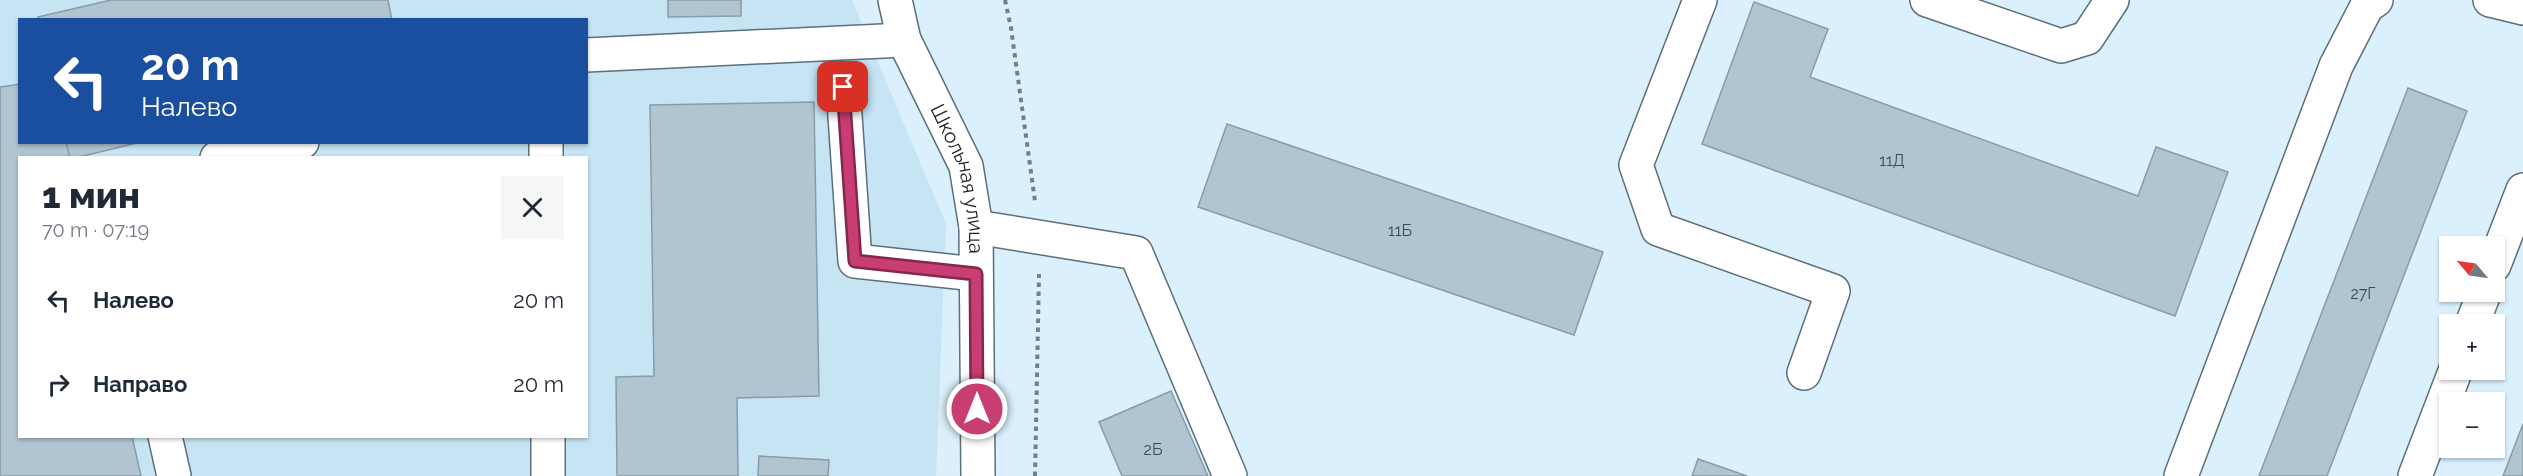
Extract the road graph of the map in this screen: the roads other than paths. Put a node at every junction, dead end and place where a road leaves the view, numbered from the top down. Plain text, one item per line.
1 (895, 0) edge
2 (1700, 0) edge
3 (1927, 0) edge
4 (2112, 0) edge
5 (2376, 0) edge
6 (2490, 0) edge
7 (2523, 8) edge
8 (904, 40) junction
9 (588, 55) edge
10 (843, 87) dead end
11 (291, 144) edge
12 (228, 156) edge
13 (2523, 190) edge
14 (976, 227) junction
15 (2505, 237) edge
16 (976, 274) junction
17 (1804, 373) dead end
18 (2452, 380) edge
19 (165, 438) edge
20 (548, 438) edge
21 (174, 476) edge
22 (548, 476) edge
23 (978, 476) edge
24 (1230, 476) edge
25 (2181, 476) edge
26 (2415, 476) edge

1 - 8 street, Школьная улица
2 - 17 street
3 - 4 street
5 - 25 street
6 - 7 street
8 - 9 street
8 - 14 street, Школьная улица
10 - 16 street
11 - 12 street
13 - 15 street
14 - 16 street, Школьная улица
14 - 24 street
16 - 23 street, Школьная улица
18 - 26 street
19 - 21 street
20 - 22 street

